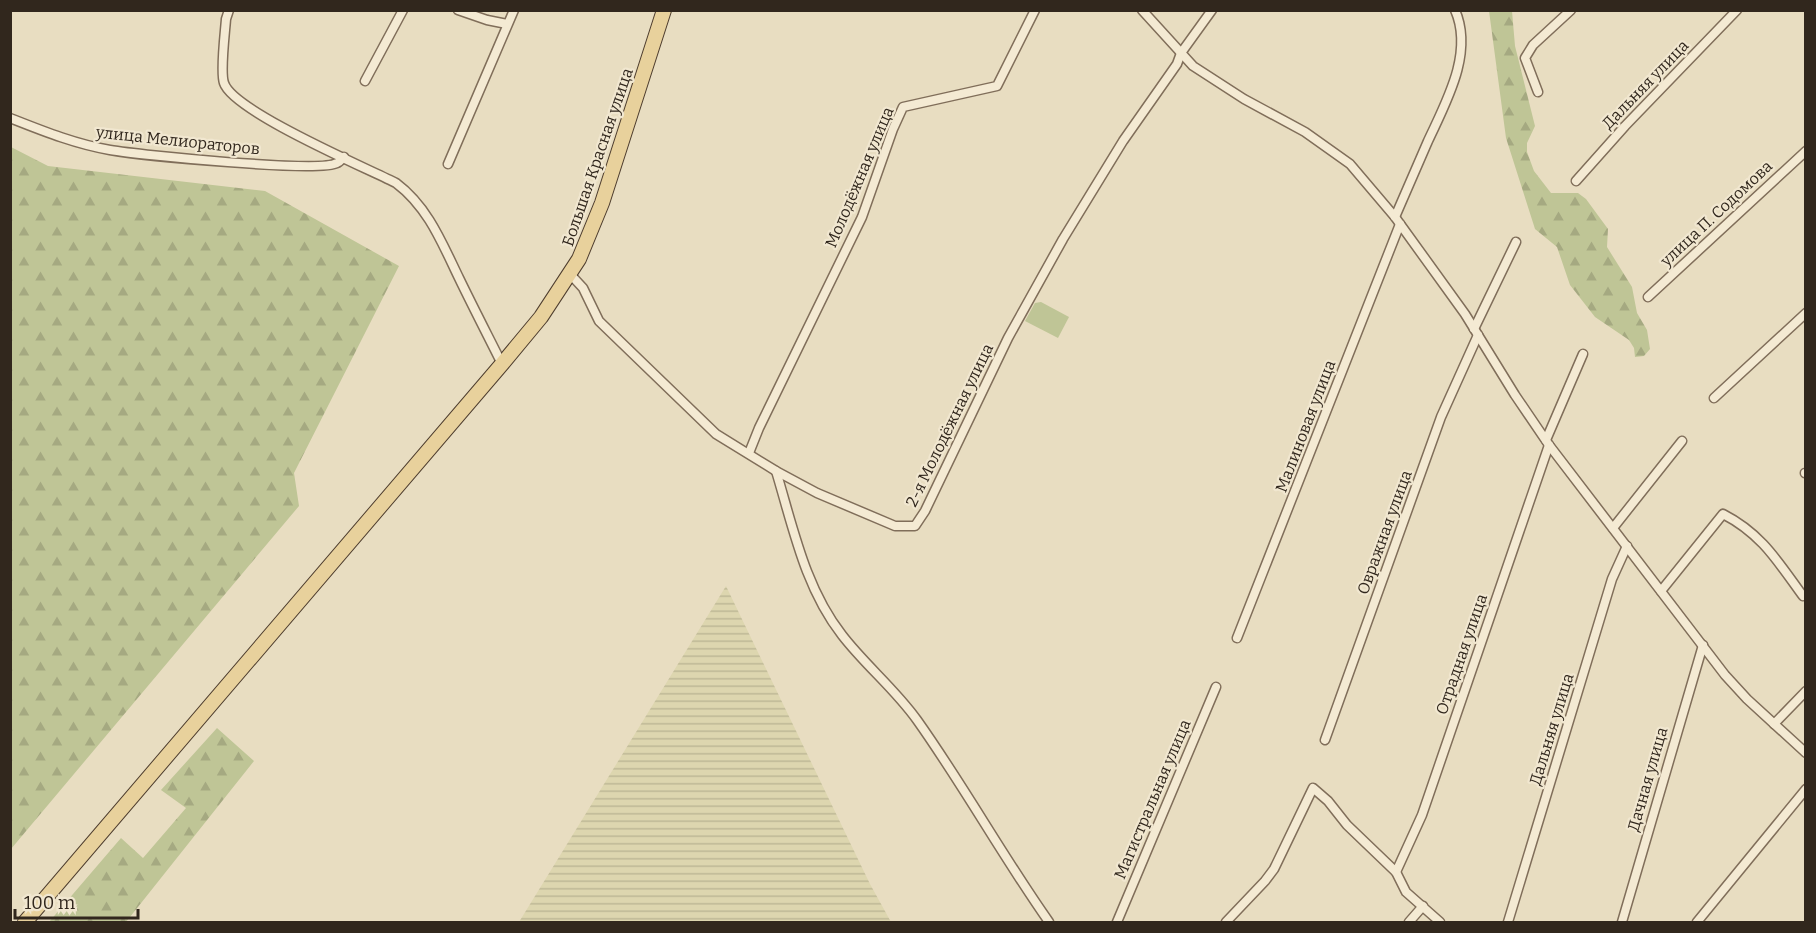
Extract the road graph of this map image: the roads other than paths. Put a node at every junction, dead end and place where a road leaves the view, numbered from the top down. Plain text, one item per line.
1 (230, 10) edge
2 (403, 10) edge
3 (458, 10) edge
4 (514, 10) edge
5 (664, 10) edge
6 (1035, 10) edge
7 (1142, 10) edge
8 (1212, 10) edge
9 (1455, 10) edge
10 (1571, 10) edge
11 (1737, 10) edge
12 (507, 24) junction
13 (1181, 53) junction
14 (365, 81) dead end
15 (1538, 92) dead end
16 (10, 117) edge
17 (1806, 151) edge
18 (344, 157) junction
19 (448, 164) dead end
20 (1576, 181) dead end
21 (1397, 220) junction
22 (1516, 242) dead end
23 (570, 274) junction
24 (1648, 297) dead end
25 (1806, 313) edge
26 (1476, 332) junction
27 (1583, 354) dead end
28 (502, 364) junction
29 (1714, 398) dead end
30 (1682, 441) dead end
31 (1548, 442) junction
32 (749, 453) junction
33 (776, 471) junction
34 (1613, 528) junction
35 (1627, 546) junction
36 (1661, 591) junction
37 (1803, 596) dead end
38 (1237, 638) dead end
39 (1702, 645) junction
40 (1216, 687) dead end
41 (1806, 691) edge
42 (1774, 724) junction
43 (1325, 740) dead end
44 (1806, 753) edge
45 (1806, 789) edge
46 (1396, 872) junction
47 (1423, 906) junction
48 (25, 922) edge
49 (1049, 922) edge
50 (1117, 922) edge
51 (1226, 922) edge
52 (1409, 922) edge
53 (1440, 922) edge
54 (1508, 922) edge
55 (1622, 922) edge
56 (1697, 922) edge

1 - 18 street
2 - 14 street
3 - 12 street
4 - 12 street
5 - 23 main road, Большая Красная улица
6 - 32 street, Молодёжная улица
7 - 13 street
8 - 13 street, 2-я Молодёжная улица
9 - 21 street, Малиновая улица
10 - 15 street
11 - 20 street, Дальняя улица
12 - 19 street
13 - 21 street
13 - 33 street, 2-я Молодёжная улица
16 - 18 street, улица Мелиораторов
17 - 24 street, улица П. Содомова
18 - 28 street
21 - 26 street
21 - 38 street, Малиновая улица
22 - 26 street, Овражная улица
23 - 28 main road, Большая Красная улица
23 - 32 street, 2-я Молодёжная улица
25 - 29 street
26 - 31 street
26 - 43 street, Овражная улица
27 - 31 street, Отрадная улица
28 - 48 main road, Большая Красная улица
30 - 34 street
31 - 34 street
31 - 46 street, Отрадная улица
32 - 33 street, 2-я Молодёжная улица
33 - 49 street
34 - 35 street
35 - 36 street
35 - 54 street, Дальняя улица
36 - 37 street
36 - 39 street
39 - 42 street
39 - 55 street, Дачная улица
40 - 50 street, Магистральная улица
41 - 42 street
42 - 44 street
45 - 56 street
46 - 47 street
46 - 51 street
47 - 52 street
47 - 53 street

